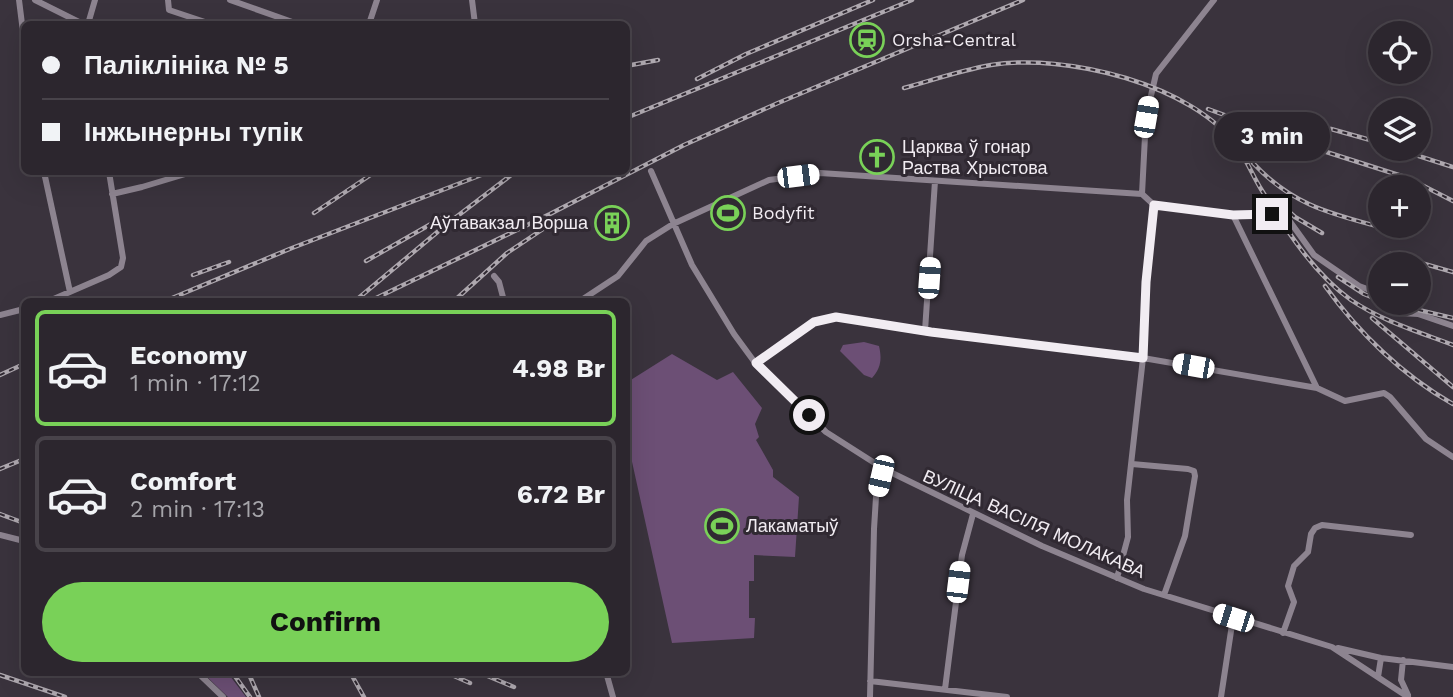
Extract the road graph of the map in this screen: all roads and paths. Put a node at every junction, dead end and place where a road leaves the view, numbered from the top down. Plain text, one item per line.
1 (19, 0) edge
2 (35, 0) edge
3 (95, 0) edge
4 (168, 0) edge
5 (230, 0) edge
6 (377, 0) edge
7 (472, 0) edge
8 (1214, 0) edge
9 (22, 21) edge
10 (77, 21) edge
11 (89, 21) edge
12 (202, 21) edge
13 (290, 21) edge
14 (370, 21) edge
15 (475, 21) edge
16 (650, 171) dead end
17 (45, 175) edge
18 (109, 175) edge
19 (182, 175) edge
20 (936, 181) junction
21 (112, 194) junction
22 (1142, 194) junction
23 (1154, 205) junction
24 (1233, 215) junction
25 (673, 224) junction
26 (494, 276) dead end
27 (1368, 289) edge
28 (70, 292) junction
29 (56, 298) edge
30 (503, 298) edge
31 (585, 298) edge
32 (21, 310) edge
33 (0, 315) edge
34 (1421, 315) edge
35 (1453, 326) edge
36 (925, 331) junction
37 (1143, 358) junction
38 (756, 363) junction
39 (1317, 388) junction
40 (1453, 457) edge
41 (1132, 464) junction
42 (884, 469) junction
43 (973, 514) junction
44 (0, 535) edge
45 (1411, 535) dead end
46 (21, 540) edge
47 (1117, 578) junction
48 (1164, 595) junction
49 (1233, 618) junction
50 (1283, 633) junction
51 (1332, 647) junction
52 (1381, 658) junction
53 (1403, 660) junction
54 (1453, 667) edge
55 (201, 676) edge
56 (607, 676) edge
57 (1378, 677) junction
58 (870, 681) junction
59 (945, 689) junction
60 (223, 697) edge
61 (613, 697) edge
62 (870, 697) edge
63 (1007, 697) edge
64 (1222, 697) edge
65 (1409, 697) edge

1 - 9 street
2 - 10 street
3 - 11 street
4 - 12 street
5 - 13 street
6 - 14 street
7 - 15 street
8 - 22 street
16 - 25 street, ВУЛІЦА ВАСІЛЯ МОЛАКАВА
17 - 28 street
18 - 21 street
19 - 21 street
20 - 22 street
20 - 25 street
20 - 36 street
21 - 28 street
22 - 23 street
23 - 24 street
23 - 37 street
24 - 27 street
24 - 39 street
25 - 31 street
25 - 38 street, ВУЛІЦА ВАСІЛЯ МОЛАКАВА
26 - 30 street
28 - 29 street
32 - 33 street
34 - 35 street
36 - 37 street
36 - 38 street
37 - 39 street
37 - 41 street
38 - 42 street, ВУЛІЦА ВАСІЛЯ МОЛАКАВА
39 - 40 street
41 - 47 street
41 - 48 street
42 - 43 street, ВУЛІЦА ВАСІЛЯ МОЛАКАВА
42 - 58 street
43 - 47 street, ВУЛІЦА ВАСІЛЯ МОЛАКАВА
43 - 59 street
44 - 46 street
45 - 50 street
47 - 48 street, ВУЛІЦА ВАСІЛЯ МОЛАКАВА
48 - 49 street, ВУЛІЦА ВАСІЛЯ МОЛАКАВА
49 - 50 street, ВУЛІЦА ВАСІЛЯ МОЛАКАВА
49 - 64 street
50 - 51 street, ВУЛІЦА ВАСІЛЯ МОЛАКАВА
51 - 52 street
51 - 57 street, ВУЛІЦА ВАСІЛЯ МОЛАКАВА
52 - 53 street
52 - 57 street
53 - 54 street
53 - 65 street, ВУЛІЦА ВАСІЛЯ МОЛАКАВА
55 - 60 street
56 - 61 street
57 - 65 street, ВУЛІЦА ВАСІЛЯ МОЛАКАВА
58 - 59 street
58 - 62 street
59 - 63 street

